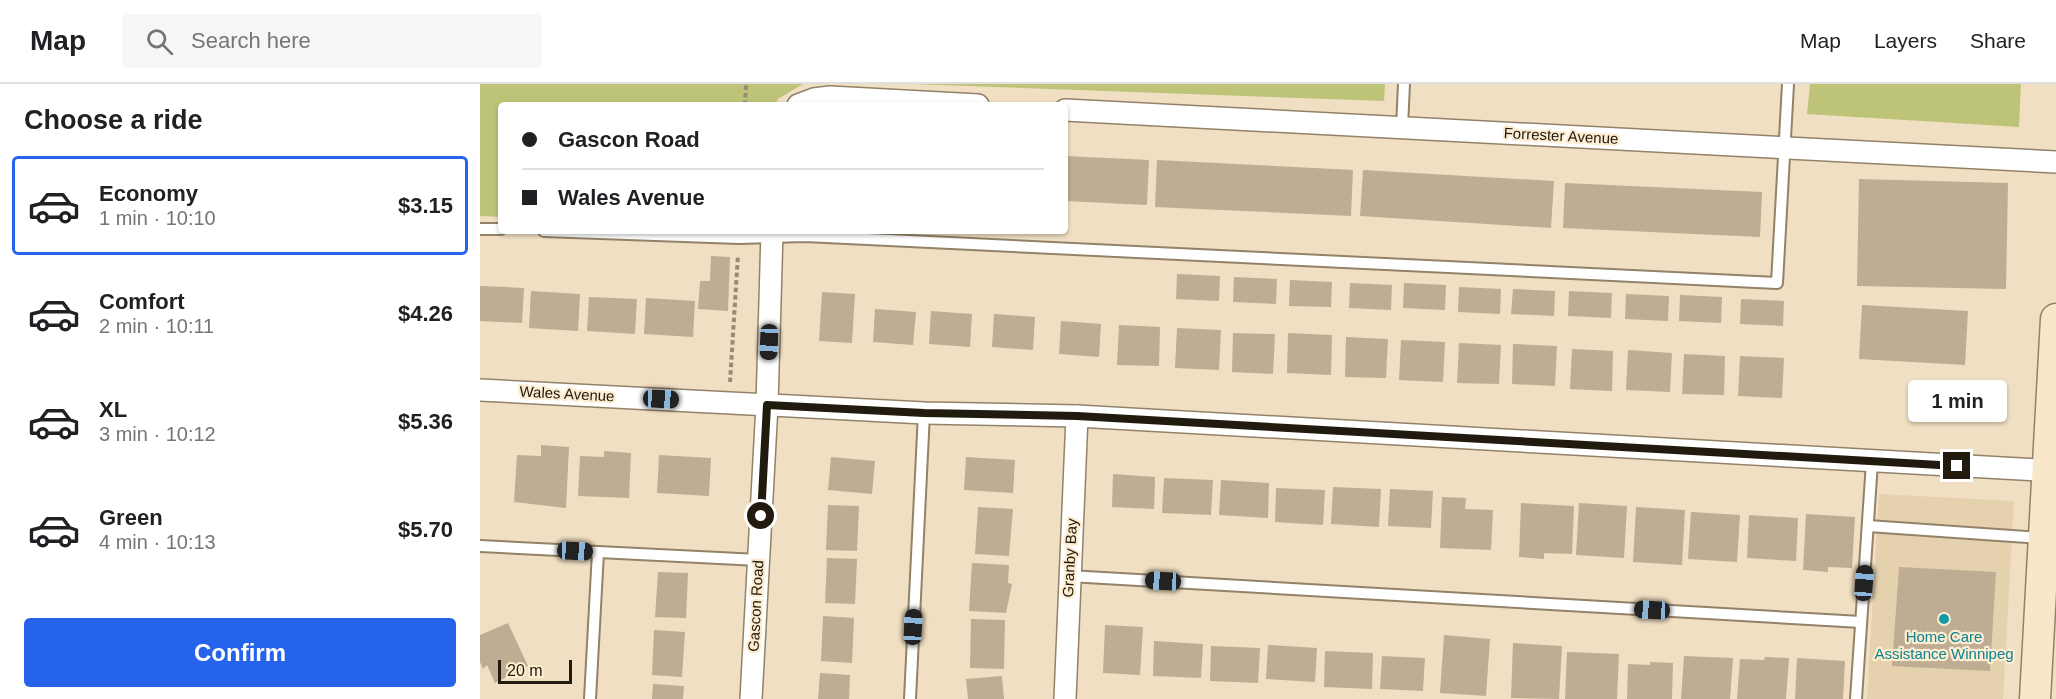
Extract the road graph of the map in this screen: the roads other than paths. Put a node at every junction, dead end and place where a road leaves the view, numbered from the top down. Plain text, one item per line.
1 (1404, 84) edge
2 (1788, 84) edge
3 (806, 102) edge
4 (922, 102) edge
5 (1068, 110) edge
6 (1402, 128) junction
7 (1785, 148) junction
8 (2056, 162) edge
9 (480, 229) edge
10 (498, 230) edge
11 (772, 234) edge
12 (2056, 319) edge
13 (480, 390) edge
14 (767, 405) junction
15 (924, 413) junction
16 (1077, 416) junction
17 (1872, 462) junction
18 (2052, 471) edge
19 (1868, 526) junction
20 (2044, 538) junction
21 (480, 546) edge
22 (598, 552) junction
23 (759, 560) junction
24 (1070, 576) junction
25 (1861, 622) junction
26 (590, 699) edge
27 (751, 699) edge
28 (910, 699) edge
29 (1065, 699) edge
30 (1856, 699) edge
31 (2035, 699) edge

1 - 6 lane
2 - 7 lane
3 - 4 street
5 - 6 street, Forrester Avenue
6 - 7 street, Forrester Avenue
7 - 8 street, Forrester Avenue
7 - 11 lane
9 - 10 lane
11 - 14 street
12 - 18 main road
13 - 14 street, Wales Avenue
14 - 15 street, Wales Avenue
14 - 23 street, Gascon Road
15 - 16 street, Wales Avenue
15 - 28 lane
16 - 17 street, Wales Avenue
16 - 24 street, Granby Bay
17 - 18 street, Wales Avenue
17 - 19 lane
18 - 20 main road
19 - 20 lane
19 - 25 lane
20 - 31 main road
21 - 22 lane
22 - 23 lane
22 - 26 lane
23 - 27 street, Gascon Road
24 - 25 lane
24 - 29 street, Granby Bay
25 - 30 lane

